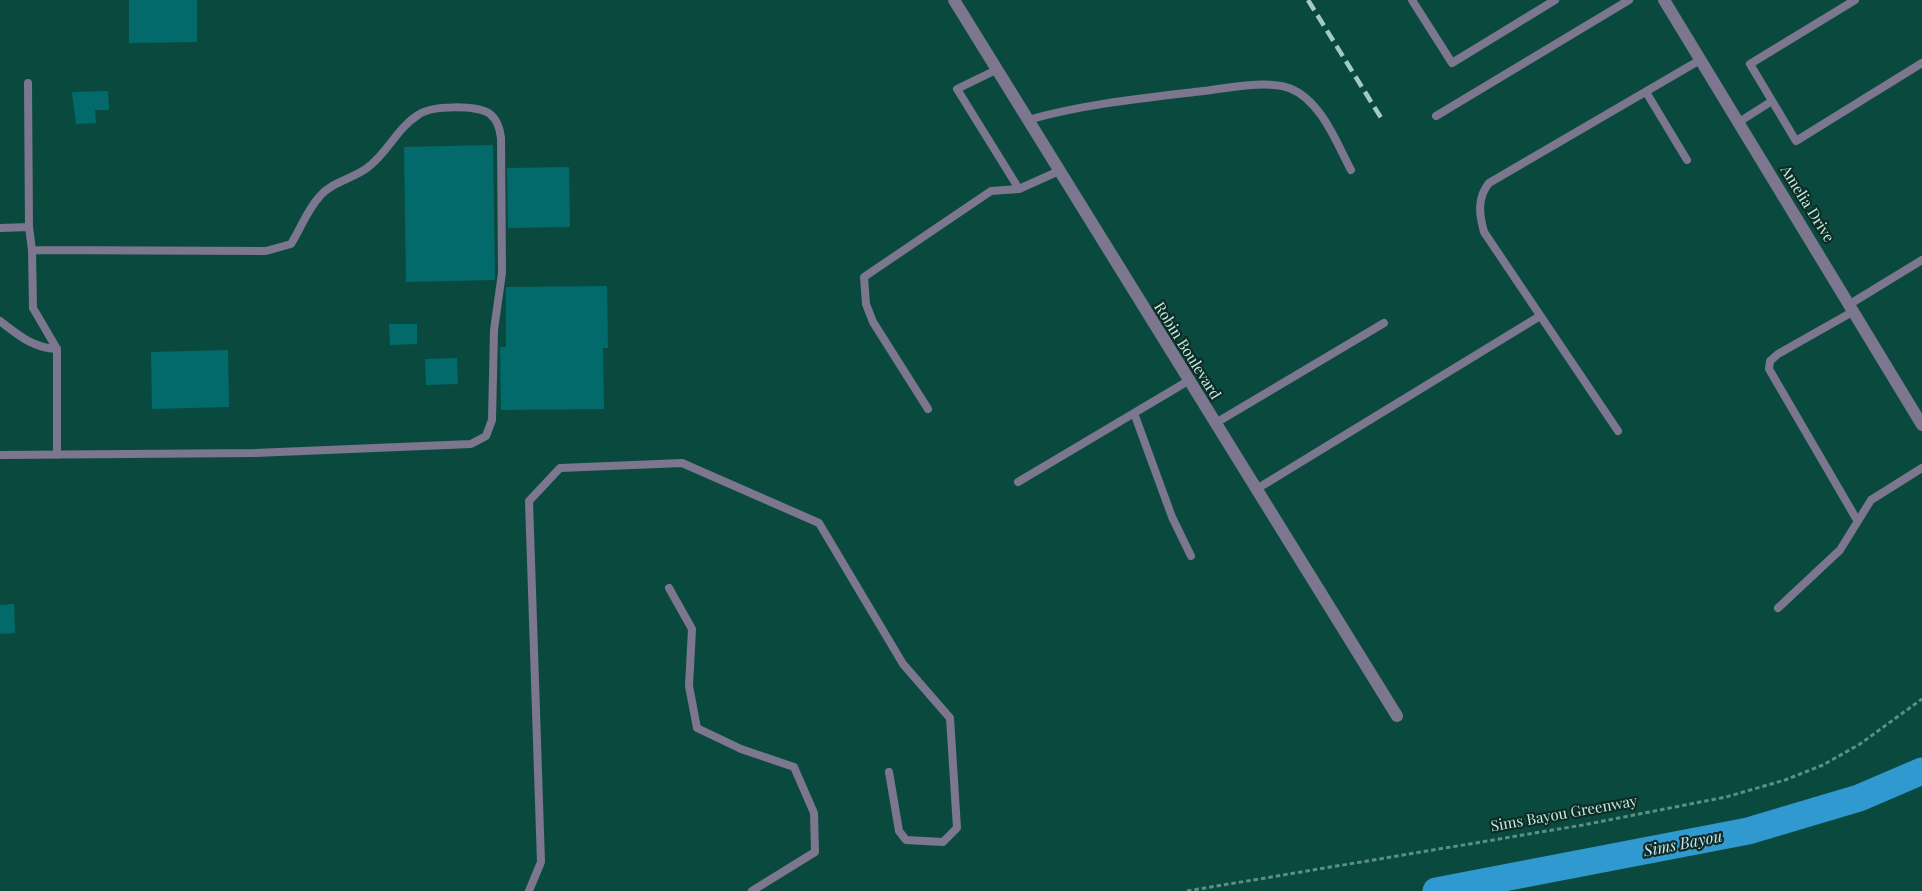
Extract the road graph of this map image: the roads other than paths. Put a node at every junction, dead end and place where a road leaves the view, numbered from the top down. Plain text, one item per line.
1 (954, 0) edge
2 (1412, 0) edge
3 (1555, 0) edge
4 (1629, 0) edge
5 (1664, 0) edge
6 (1855, 0) edge
7 (1701, 60) junction
8 (1922, 63) edge
9 (996, 69) junction
10 (28, 83) dead end
11 (1646, 92) junction
12 (1772, 101) junction
13 (1436, 116) dead end
14 (1028, 120) junction
15 (1739, 122) junction
16 (1687, 160) dead end
17 (1351, 170) dead end
18 (1059, 171) junction
19 (1019, 189) junction
20 (29, 227) junction
21 (0, 228) edge
22 (32, 250) junction
23 (1922, 260) edge
24 (1852, 307) junction
25 (1540, 316) junction
26 (0, 321) edge
27 (1384, 323) dead end
28 (57, 349) junction
29 (1188, 381) junction
30 (928, 409) dead end
31 (1134, 413) junction
32 (1215, 424) junction
33 (1922, 425) edge
34 (1618, 431) dead end
35 (0, 455) edge
36 (57, 455) junction
37 (1922, 468) edge
38 (1018, 482) dead end
39 (1255, 490) junction
40 (1857, 520) junction
41 (1191, 556) dead end
42 (669, 588) dead end
43 (1778, 608) dead end
44 (1397, 716) dead end
45 (889, 772) dead end
46 (529, 891) edge
47 (752, 891) edge

1 - 9 street, Robin Boulevard
2 - 3 lane
4 - 13 lane
5 - 7 street, Amelia Drive
6 - 12 lane
7 - 11 lane
7 - 15 street, Amelia Drive
8 - 12 lane
9 - 14 street, Robin Boulevard
9 - 19 lane
10 - 20 lane
11 - 16 lane
11 - 25 lane
12 - 15 lane
14 - 17 lane
14 - 18 street, Robin Boulevard
15 - 24 street, Amelia Drive
18 - 19 lane
18 - 29 street, Robin Boulevard
19 - 30 lane
20 - 21 lane
20 - 22 lane
22 - 28 lane
22 - 36 lane
23 - 24 lane
24 - 33 street, Amelia Drive
24 - 40 lane
25 - 34 lane
25 - 39 lane
26 - 28 lane
27 - 32 lane
28 - 36 lane
29 - 31 lane
29 - 32 street, Robin Boulevard
31 - 38 lane
31 - 41 lane
32 - 39 street, Robin Boulevard
35 - 36 lane
37 - 40 lane
39 - 44 street, Robin Boulevard
40 - 43 lane
42 - 47 lane
45 - 46 lane

